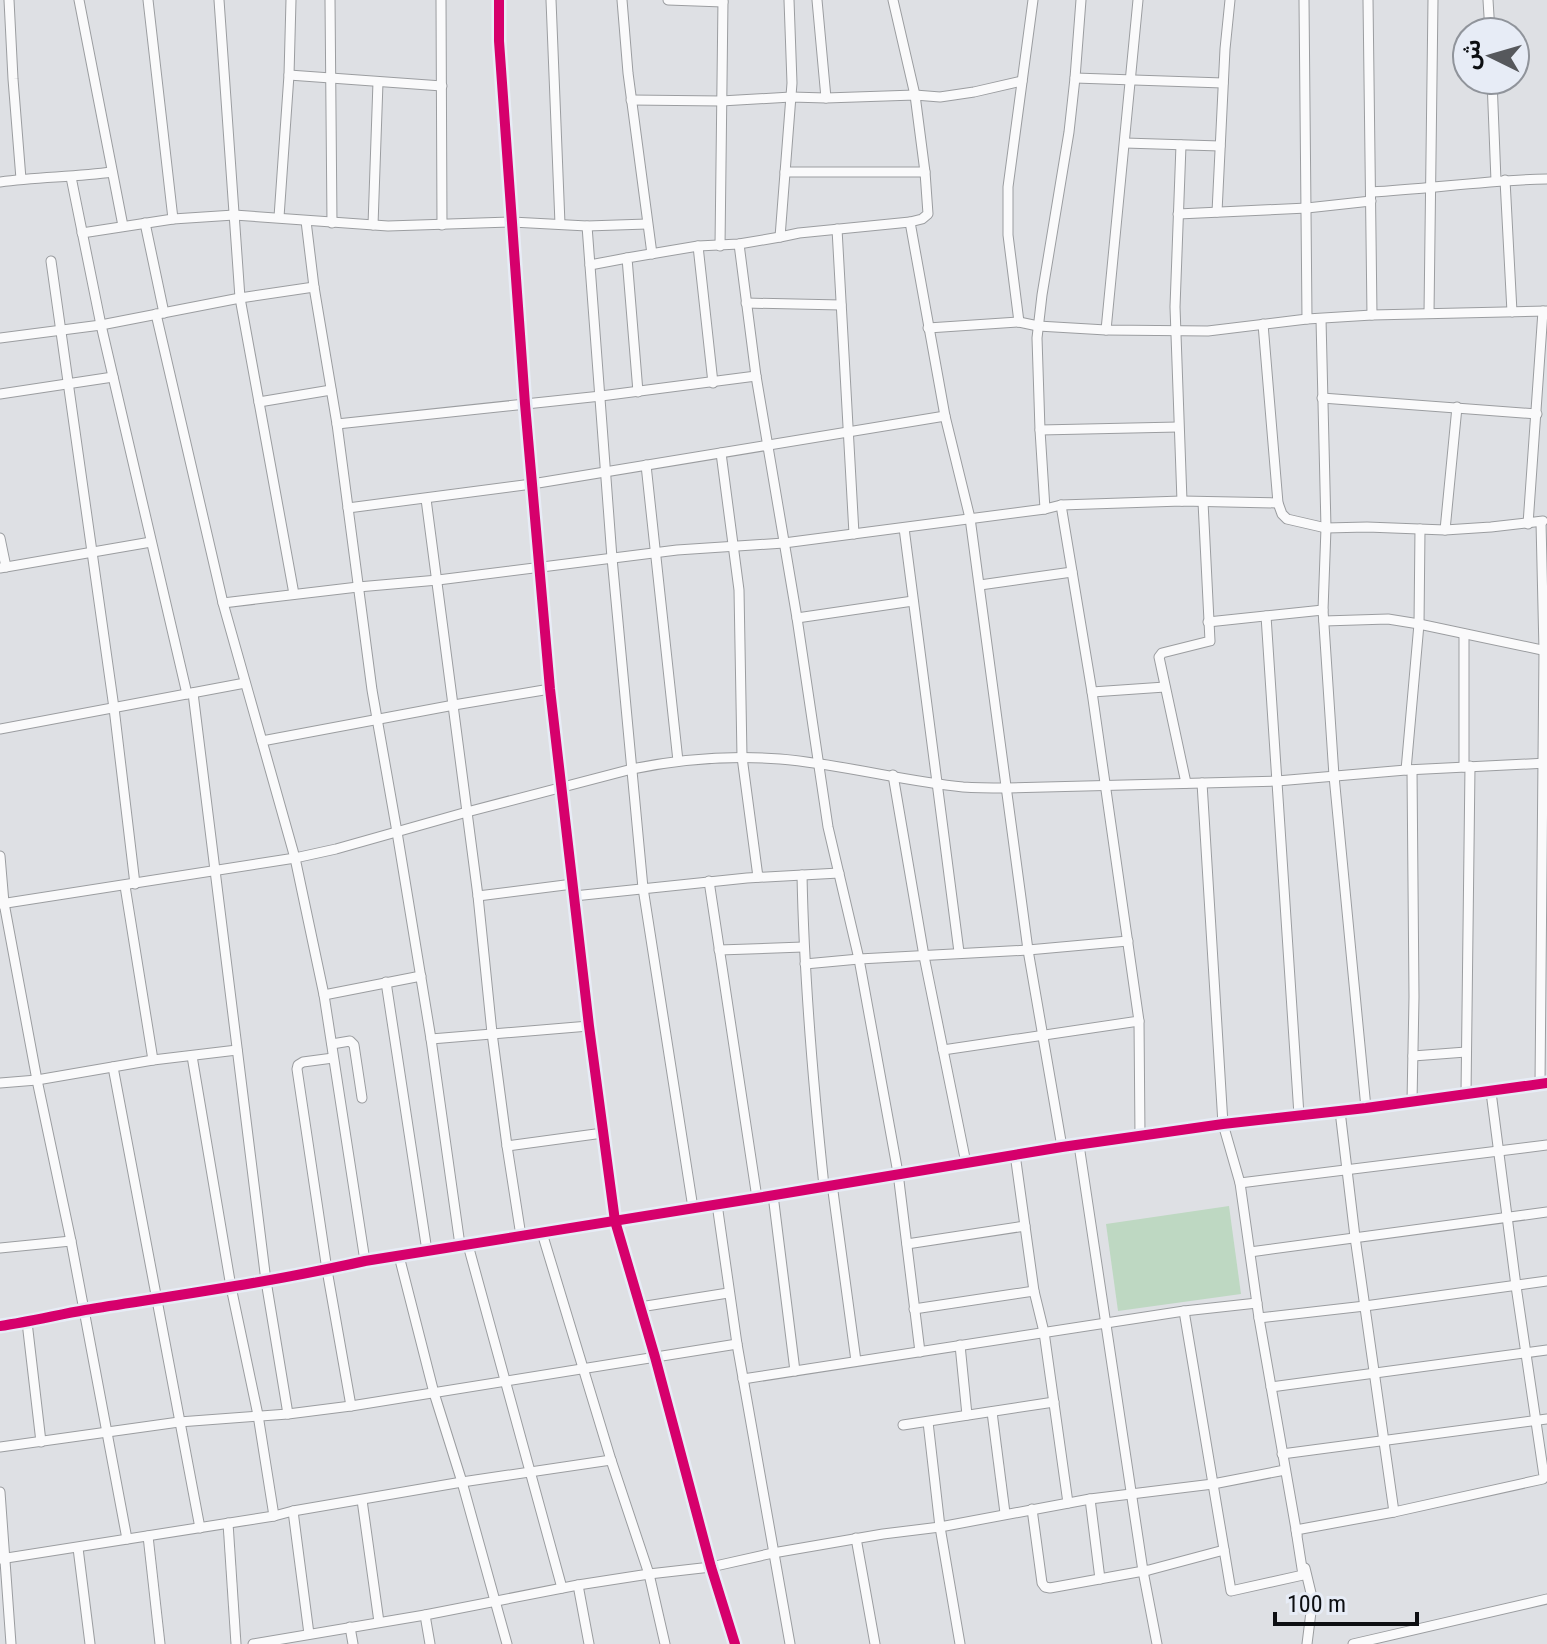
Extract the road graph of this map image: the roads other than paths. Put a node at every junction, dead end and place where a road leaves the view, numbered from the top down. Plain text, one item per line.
1 (9, 0) edge
2 (79, 0) edge
3 (148, 0) edge
4 (219, 0) edge
5 (291, 0) edge
6 (330, 0) edge
7 (441, 0) edge
8 (499, 0) edge
9 (551, 0) edge
10 (622, 0) edge
11 (668, 0) edge
12 (789, 0) edge
13 (817, 0) edge
14 (893, 0) edge
15 (1033, 0) edge
16 (1081, 0) edge
17 (1138, 0) edge
18 (1230, 0) edge
19 (1304, 0) edge
20 (1368, 0) edge
21 (1433, 0) edge
22 (723, 1) edge
23 (289, 75) junction
24 (1075, 78) junction
25 (13, 79) junction
26 (331, 79) junction
27 (0, 80) edge
28 (1130, 80) junction
29 (1022, 81) junction
30 (378, 82) junction
31 (1223, 83) junction
32 (442, 86) junction
33 (915, 95) junction
34 (1493, 96) edge
35 (791, 97) junction
36 (826, 98) junction
37 (631, 100) junction
38 (721, 101) junction
39 (1125, 143) junction
40 (1181, 145) junction
41 (1220, 146) junction
42 (112, 172) junction
43 (785, 172) junction
44 (925, 172) junction
45 (71, 177) junction
46 (21, 179) junction
47 (1547, 179) edge
48 (1500, 180) junction
49 (0, 182) edge
50 (1431, 189) junction
51 (1371, 197) junction
52 (1307, 208) junction
53 (1217, 212) junction
54 (1178, 214) junction
55 (234, 215) junction
56 (279, 217) junction
57 (173, 219) junction
58 (306, 221) junction
59 (512, 222) junction
60 (910, 222) junction
61 (145, 223) junction
62 (332, 223) junction
63 (560, 224) junction
64 (647, 224) junction
65 (373, 225) junction
66 (442, 225) junction
67 (123, 226) junction
68 (587, 226) junction
69 (837, 229) junction
70 (82, 233) junction
71 (780, 237) junction
72 (739, 244) junction
73 (698, 246) junction
74 (720, 246) junction
75 (652, 254) junction
76 (627, 258) junction
77 (51, 261) dead end
78 (590, 265) junction
79 (314, 287) junction
80 (240, 298) junction
81 (746, 303) junction
82 (841, 305) junction
83 (1545, 311) edge
84 (1512, 312) junction
85 (1429, 313) junction
86 (160, 314) junction
87 (1372, 315) junction
88 (1307, 319) junction
89 (1321, 319) junction
90 (1019, 322) junction
91 (1263, 324) junction
92 (101, 325) junction
93 (1038, 326) junction
94 (928, 328) junction
95 (61, 329) junction
96 (1106, 330) junction
97 (1175, 331) junction
98 (0, 338) edge
99 (756, 376) junction
100 (113, 377) junction
101 (67, 383) junction
102 (713, 383) junction
103 (331, 390) junction
104 (638, 392) junction
105 (0, 394) edge
106 (601, 396) junction
107 (1322, 398) junction
108 (259, 402) junction
109 (525, 404) junction
110 (1457, 407) junction
111 (1537, 414) junction
112 (945, 416) junction
113 (337, 424) junction
114 (1178, 427) junction
115 (1040, 430) junction
116 (848, 433) junction
117 (767, 445) junction
118 (721, 453) junction
119 (646, 465) junction
120 (606, 471) junction
121 (532, 484) junction
122 (426, 499) junction
123 (1182, 501) junction
124 (1203, 502) junction
125 (1278, 503) junction
126 (1061, 505) junction
127 (348, 508) junction
128 (1045, 509) junction
129 (970, 518) junction
130 (1544, 521) edge
131 (1528, 524) junction
132 (904, 528) junction
133 (1326, 528) junction
134 (1420, 529) junction
135 (1445, 530) junction
136 (854, 534) junction
137 (0, 538) edge
138 (151, 542) junction
139 (784, 543) junction
140 (734, 546) junction
141 (93, 553) junction
142 (655, 553) junction
143 (612, 558) junction
144 (3, 567) edge
145 (539, 568) junction
146 (1072, 572) junction
147 (438, 580) junction
148 (980, 585) junction
149 (358, 587) junction
150 (294, 594) junction
151 (913, 601) junction
152 (223, 603) junction
153 (1266, 616) junction
154 (1324, 616) junction
155 (797, 618) junction
156 (1208, 622) junction
157 (1419, 624) junction
158 (1464, 634) junction
159 (1546, 651) edge
160 (245, 683) junction
161 (1165, 687) junction
162 (550, 689) junction
163 (1092, 692) junction
164 (190, 693) junction
165 (454, 705) junction
166 (114, 708) junction
167 (377, 721) junction
168 (0, 729) edge
169 (262, 741) junction
170 (742, 757) junction
171 (678, 761) junction
172 (1545, 763) edge
173 (819, 764) junction
174 (1467, 766) junction
175 (632, 769) junction
176 (1409, 770) junction
177 (893, 775) junction
178 (1334, 776) junction
179 (1277, 781) junction
180 (935, 783) junction
181 (1186, 783) junction
182 (1202, 783) junction
183 (1104, 785) junction
184 (562, 788) junction
185 (1007, 788) junction
186 (467, 812) junction
187 (397, 832) junction
188 (0, 856) edge
189 (295, 858) junction
190 (214, 871) junction
191 (839, 873) junction
192 (802, 875) junction
193 (758, 877) junction
194 (709, 881) junction
195 (573, 884) junction
196 (130, 885) junction
197 (643, 888) junction
198 (478, 896) junction
199 (574, 896) junction
200 (2, 903) edge
201 (1128, 941) junction
202 (803, 947) junction
203 (719, 950) junction
204 (1028, 950) junction
205 (959, 952) junction
206 (924, 956) junction
207 (859, 959) junction
208 (805, 964) junction
209 (421, 976) junction
210 (386, 982) junction
211 (324, 995) junction
212 (1139, 1021) junction
213 (589, 1026) junction
214 (492, 1033) junction
215 (1042, 1034) junction
216 (431, 1039) junction
217 (332, 1044) junction
218 (237, 1050) junction
219 (943, 1050) junction
220 (1466, 1052) junction
221 (192, 1056) junction
222 (1413, 1056) junction
223 (333, 1058) junction
224 (153, 1060) junction
225 (113, 1067) junction
226 (37, 1080) junction
227 (0, 1083) edge
228 (1544, 1084) edge
229 (1491, 1092) junction
230 (1466, 1095) junction
231 (362, 1098) dead end
232 (1412, 1102) junction
233 (1366, 1108) junction
234 (1340, 1111) junction
235 (1299, 1115) junction
236 (1223, 1124) junction
237 (603, 1133) junction
238 (1140, 1136) junction
239 (1079, 1145) junction
240 (1547, 1145) edge
241 (507, 1146) junction
242 (1062, 1147) junction
243 (1499, 1151) junction
244 (1015, 1154) junction
245 (966, 1163) junction
246 (1348, 1169) junction
247 (898, 1173) junction
248 (1240, 1183) junction
249 (828, 1185) junction
250 (773, 1195) junction
251 (757, 1198) junction
252 (717, 1204) junction
253 (693, 1208) junction
254 (1547, 1212) edge
255 (1507, 1218) junction
256 (615, 1221) junction
257 (1025, 1226) junction
258 (542, 1233) junction
259 (521, 1236) junction
260 (1355, 1237) junction
261 (71, 1241) junction
262 (907, 1244) junction
263 (464, 1245) junction
264 (0, 1248) edge
265 (427, 1251) junction
266 (1250, 1252) junction
267 (399, 1256) junction
268 (365, 1261) junction
269 (327, 1270) junction
270 (266, 1281) junction
271 (1547, 1281) edge
272 (1516, 1286) junction
273 (231, 1287) junction
274 (1034, 1291) junction
275 (728, 1293) junction
276 (158, 1300) junction
277 (1257, 1303) junction
278 (1365, 1306) junction
279 (640, 1307) junction
280 (914, 1309) junction
281 (84, 1310) junction
282 (1184, 1311) junction
283 (1259, 1318) junction
284 (27, 1322) junction
285 (1107, 1323) junction
286 (0, 1326) edge
287 (1044, 1332) junction
288 (737, 1344) junction
289 (960, 1345) junction
290 (1547, 1350) edge
291 (920, 1352) junction
292 (1526, 1353) junction
293 (655, 1357) junction
294 (856, 1361) junction
295 (583, 1370) junction
296 (795, 1371) junction
297 (1375, 1371) junction
298 (743, 1379) junction
299 (505, 1382) junction
300 (1271, 1387) junction
301 (434, 1393) junction
302 (1054, 1402) junction
303 (351, 1406) junction
304 (992, 1412) junction
305 (288, 1414) junction
306 (258, 1415) junction
307 (967, 1415) junction
308 (1547, 1419) edge
309 (1535, 1420) junction
310 (179, 1422) junction
311 (928, 1422) junction
312 (903, 1425) dead end
313 (108, 1432) junction
314 (1385, 1440) junction
315 (41, 1442) junction
316 (0, 1447) edge
317 (1282, 1454) junction
318 (611, 1460) junction
319 (1285, 1470) junction
320 (529, 1472) junction
321 (462, 1482) junction
322 (1213, 1484) junction
323 (0, 1492) edge
324 (1131, 1493) junction
325 (1090, 1499) junction
326 (362, 1500) junction
327 (1068, 1503) junction
328 (1032, 1509) junction
329 (293, 1511) junction
330 (1394, 1512) junction
331 (1005, 1513) junction
332 (274, 1516) junction
333 (228, 1523) junction
334 (940, 1527) junction
335 (200, 1528) junction
336 (1296, 1530) junction
337 (148, 1536) junction
338 (856, 1538) junction
339 (127, 1539) junction
340 (78, 1548) junction
341 (1224, 1550) junction
342 (773, 1553) junction
343 (2, 1559) edge
344 (711, 1567) junction
345 (1143, 1571) junction
346 (649, 1574) junction
347 (1100, 1579) junction
348 (578, 1585) junction
349 (562, 1588) junction
350 (1547, 1599) edge
351 (496, 1602) junction
352 (425, 1615) junction
353 (379, 1622) junction
354 (350, 1627) junction
355 (309, 1634) junction
356 (283, 1642) edge
357 (11, 1644) edge
358 (90, 1644) edge
359 (160, 1644) edge
360 (236, 1644) edge
361 (253, 1644) edge
362 (353, 1644) edge
363 (430, 1644) edge
364 (507, 1644) edge
365 (589, 1644) edge
366 (665, 1644) edge
367 (735, 1644) edge
368 (790, 1644) edge
369 (875, 1644) edge
370 (960, 1644) edge
371 (1157, 1644) edge
372 (1307, 1644) edge
373 (1353, 1644) edge

1 - 25 street
2 - 42 street
3 - 57 street
4 - 55 street
5 - 23 street
6 - 26 street
7 - 32 street
8 - 59 street
9 - 63 street
10 - 37 street
11 - 22 street
12 - 35 street
13 - 36 street
14 - 33 street
15 - 29 street
16 - 24 street
17 - 28 street
18 - 31 street
19 - 52 street
20 - 51 street
21 - 50 street
22 - 38 street
23 - 26 street
23 - 56 street
24 - 28 street
24 - 93 street
25 - 27 street
25 - 46 street
26 - 30 street
26 - 62 street
28 - 31 street
28 - 39 street
29 - 33 street
29 - 90 street
30 - 32 street
30 - 65 street
31 - 41 street
32 - 66 street
33 - 36 street
33 - 44 street
34 - 48 street
35 - 36 street
35 - 38 street
35 - 43 street
37 - 38 street
37 - 64 street
38 - 74 street
39 - 40 street
39 - 96 street
40 - 41 street
40 - 54 street
41 - 53 street
42 - 45 street
42 - 67 street
43 - 44 street
43 - 71 street
44 - 60 street
45 - 46 street
45 - 70 street
46 - 49 street
47 - 48 street
48 - 50 street
48 - 84 street
50 - 51 street
50 - 85 street
51 - 52 street
51 - 87 street
52 - 53 street
52 - 88 street
53 - 54 street
54 - 97 street
55 - 56 street
55 - 57 street
55 - 80 street
56 - 58 street
57 - 61 street
58 - 62 street
58 - 79 street
59 - 63 street
59 - 66 street
59 - 109 street
60 - 69 street
60 - 94 street
61 - 67 street
61 - 86 street
62 - 65 street
63 - 68 street
64 - 68 street
64 - 75 street
65 - 66 street
67 - 70 street
68 - 78 street
69 - 71 street
69 - 82 street
70 - 92 street
71 - 72 street
72 - 74 street
72 - 81 street
73 - 74 street
73 - 75 street
73 - 102 street
75 - 76 street
76 - 78 street
76 - 104 street
77 - 95 street
78 - 106 street
79 - 80 street
79 - 103 street
80 - 86 street
80 - 108 street
81 - 82 street
81 - 99 street
82 - 116 street
83 - 84 street
83 - 111 street
84 - 85 street
85 - 87 street
86 - 92 street
86 - 152 street
87 - 89 street
88 - 89 street
88 - 91 street
89 - 107 street
90 - 93 street
90 - 94 street
91 - 97 street
91 - 125 street
92 - 95 street
92 - 100 street
93 - 96 street
93 - 115 street
94 - 112 street
95 - 98 street
95 - 101 street
96 - 97 street
97 - 114 street
99 - 102 street
99 - 117 street
100 - 101 street
100 - 138 street
101 - 105 street
101 - 141 street
102 - 104 street
103 - 108 street
103 - 113 street
104 - 106 street
106 - 109 street
106 - 120 street
107 - 110 street
107 - 133 street
108 - 150 street
109 - 113 street
109 - 121 street
110 - 111 street
110 - 135 street
111 - 131 street
112 - 116 street
112 - 129 street
113 - 127 street
114 - 115 street
114 - 123 street
115 - 128 street
116 - 117 street
116 - 136 street
117 - 118 street
117 - 139 street
118 - 119 street
118 - 140 street
119 - 120 street
119 - 142 street
120 - 121 street
120 - 143 street
121 - 122 street
121 - 145 street
122 - 127 street
122 - 147 street
123 - 124 street
123 - 126 street
124 - 125 street
124 - 156 street
125 - 133 street
126 - 128 street
126 - 146 street
127 - 149 street
128 - 129 street
129 - 132 street
129 - 148 street
130 - 131 street
130 - 159 street
131 - 135 street
132 - 136 street
132 - 151 street
133 - 134 street
133 - 154 street
134 - 135 street
134 - 157 street
136 - 139 street
137 - 144 street
138 - 141 street
138 - 164 street
139 - 140 street
139 - 155 street
140 - 142 street
140 - 170 street
141 - 144 street
141 - 166 street
142 - 143 street
142 - 171 street
143 - 145 street
143 - 175 street
145 - 147 street
145 - 162 street
146 - 148 street
146 - 163 street
147 - 149 street
147 - 165 street
148 - 185 street
149 - 150 street
149 - 167 street
150 - 152 street
151 - 155 street
151 - 180 street
152 - 160 street
153 - 154 street
153 - 156 street
153 - 179 street
154 - 157 street
154 - 178 street
155 - 173 street
156 - 161 street
157 - 158 street
157 - 176 street
158 - 159 street
158 - 174 street
159 - 172 street
160 - 164 street
160 - 169 street
161 - 163 street
161 - 181 street
162 - 165 street
162 - 184 street
163 - 183 street
164 - 166 street
164 - 190 street
165 - 167 street
165 - 186 street
166 - 168 street
166 - 196 street
167 - 169 street
167 - 187 street
169 - 189 street
170 - 171 street
170 - 173 street
170 - 193 street
171 - 175 street
172 - 174 street
172 - 228 street
173 - 177 street
173 - 191 street
174 - 176 street
174 - 220 street
175 - 184 street
175 - 197 street
176 - 178 street
176 - 222 street
177 - 180 street
177 - 206 street
178 - 179 street
178 - 233 street
179 - 182 street
179 - 235 street
180 - 185 street
180 - 205 street
181 - 182 street
181 - 183 street
182 - 236 street
183 - 185 street
183 - 201 street
184 - 186 street
184 - 195 street
185 - 204 street
186 - 187 street
186 - 198 street
187 - 189 street
187 - 209 street
188 - 200 street
189 - 190 street
189 - 211 street
190 - 196 street
190 - 218 street
191 - 192 street
191 - 207 street
192 - 193 street
192 - 202 street
193 - 194 street
194 - 197 street
194 - 203 street
195 - 198 street
195 - 199 street
196 - 200 street
196 - 224 street
197 - 199 street
197 - 253 street
198 - 214 street
199 - 213 street
200 - 226 street
201 - 204 street
201 - 212 street
202 - 203 street
202 - 208 street
203 - 251 street
204 - 205 street
204 - 215 street
205 - 206 street
206 - 207 street
206 - 219 street
207 - 208 street
207 - 247 street
208 - 249 street
209 - 210 street
209 - 216 street
210 - 211 street
210 - 265 street
211 - 217 street
212 - 215 street
212 - 238 street
213 - 214 street
213 - 237 street
214 - 216 street
214 - 241 street
215 - 219 street
215 - 242 street
216 - 263 street
217 - 223 street
217 - 231 street
218 - 221 street
218 - 270 street
219 - 245 street
220 - 222 street
220 - 230 street
221 - 224 street
221 - 273 street
222 - 232 street
223 - 268 street
223 - 269 street
224 - 225 street
225 - 226 street
225 - 276 street
226 - 227 street
226 - 261 street
228 - 229 street
229 - 230 street
229 - 243 street
230 - 232 street
232 - 233 street
233 - 234 street
234 - 235 street
234 - 246 street
235 - 236 street
236 - 238 street
236 - 248 street
237 - 241 street
237 - 256 street
238 - 239 street
239 - 242 street
239 - 285 street
240 - 243 street
241 - 259 street
242 - 244 street
243 - 246 street
243 - 255 street
244 - 245 street
244 - 257 street
245 - 247 street
246 - 248 street
246 - 260 street
247 - 249 street
247 - 262 street
248 - 266 street
249 - 250 street
249 - 294 street
250 - 251 street
250 - 296 street
251 - 252 street
252 - 253 street
252 - 275 street
253 - 256 street
254 - 255 street
255 - 260 street
255 - 272 street
256 - 258 street
256 - 279 street
257 - 262 street
257 - 274 street
258 - 259 street
258 - 295 street
259 - 263 street
260 - 266 street
260 - 278 street
261 - 264 street
261 - 281 street
262 - 280 street
263 - 265 street
263 - 299 street
265 - 267 street
266 - 277 street
267 - 268 street
267 - 301 street
268 - 269 street
269 - 270 street
269 - 303 street
270 - 273 street
270 - 305 street
271 - 272 street
272 - 278 street
272 - 292 street
273 - 276 street
273 - 306 street
274 - 280 street
274 - 287 street
275 - 279 street
275 - 288 street
276 - 281 street
276 - 310 street
277 - 282 street
277 - 283 street
278 - 283 street
278 - 297 street
279 - 293 street
280 - 291 street
281 - 284 street
281 - 313 street
282 - 285 street
282 - 322 street
283 - 300 street
284 - 286 street
284 - 315 street
285 - 287 street
285 - 324 street
287 - 289 street
287 - 302 street
288 - 293 street
288 - 298 street
289 - 291 street
289 - 307 street
290 - 292 street
291 - 294 street
292 - 297 street
292 - 309 street
293 - 295 street
293 - 344 street
294 - 296 street
295 - 299 street
295 - 318 street
296 - 298 street
297 - 300 street
297 - 314 street
298 - 342 street
299 - 301 street
299 - 320 street
300 - 317 street
301 - 303 street
301 - 321 street
302 - 304 street
302 - 327 street
303 - 305 street
304 - 307 street
304 - 331 street
305 - 306 street
306 - 310 street
306 - 332 street
307 - 311 street
308 - 309 street
309 - 314 street
309 - 330 street
310 - 313 street
310 - 335 street
311 - 312 street
311 - 334 street
313 - 315 street
313 - 339 street
314 - 317 street
314 - 330 street
315 - 316 street
317 - 319 street
318 - 320 street
318 - 346 street
319 - 322 street
319 - 336 street
320 - 321 street
320 - 349 street
321 - 326 street
321 - 351 street
322 - 324 street
322 - 341 street
323 - 343 street
324 - 325 street
324 - 345 street
325 - 327 street
325 - 347 street
326 - 329 street
326 - 353 street
327 - 328 street
328 - 331 street
328 - 347 street
329 - 332 street
329 - 355 street
330 - 336 street
331 - 334 street
332 - 333 street
333 - 335 street
333 - 360 street
334 - 338 street
334 - 370 street
335 - 337 street
336 - 341 street
336 - 372 street
337 - 339 street
337 - 359 street
338 - 342 street
338 - 369 street
339 - 340 street
340 - 343 street
340 - 358 street
341 - 345 street
342 - 344 street
342 - 368 street
343 - 357 street
344 - 346 street
344 - 367 street
345 - 347 street
345 - 371 street
346 - 348 street
346 - 366 street
348 - 349 street
348 - 365 street
349 - 351 street
350 - 373 street
351 - 352 street
351 - 364 street
352 - 353 street
352 - 363 street
353 - 354 street
354 - 355 street
354 - 362 street
355 - 356 street
356 - 361 street

